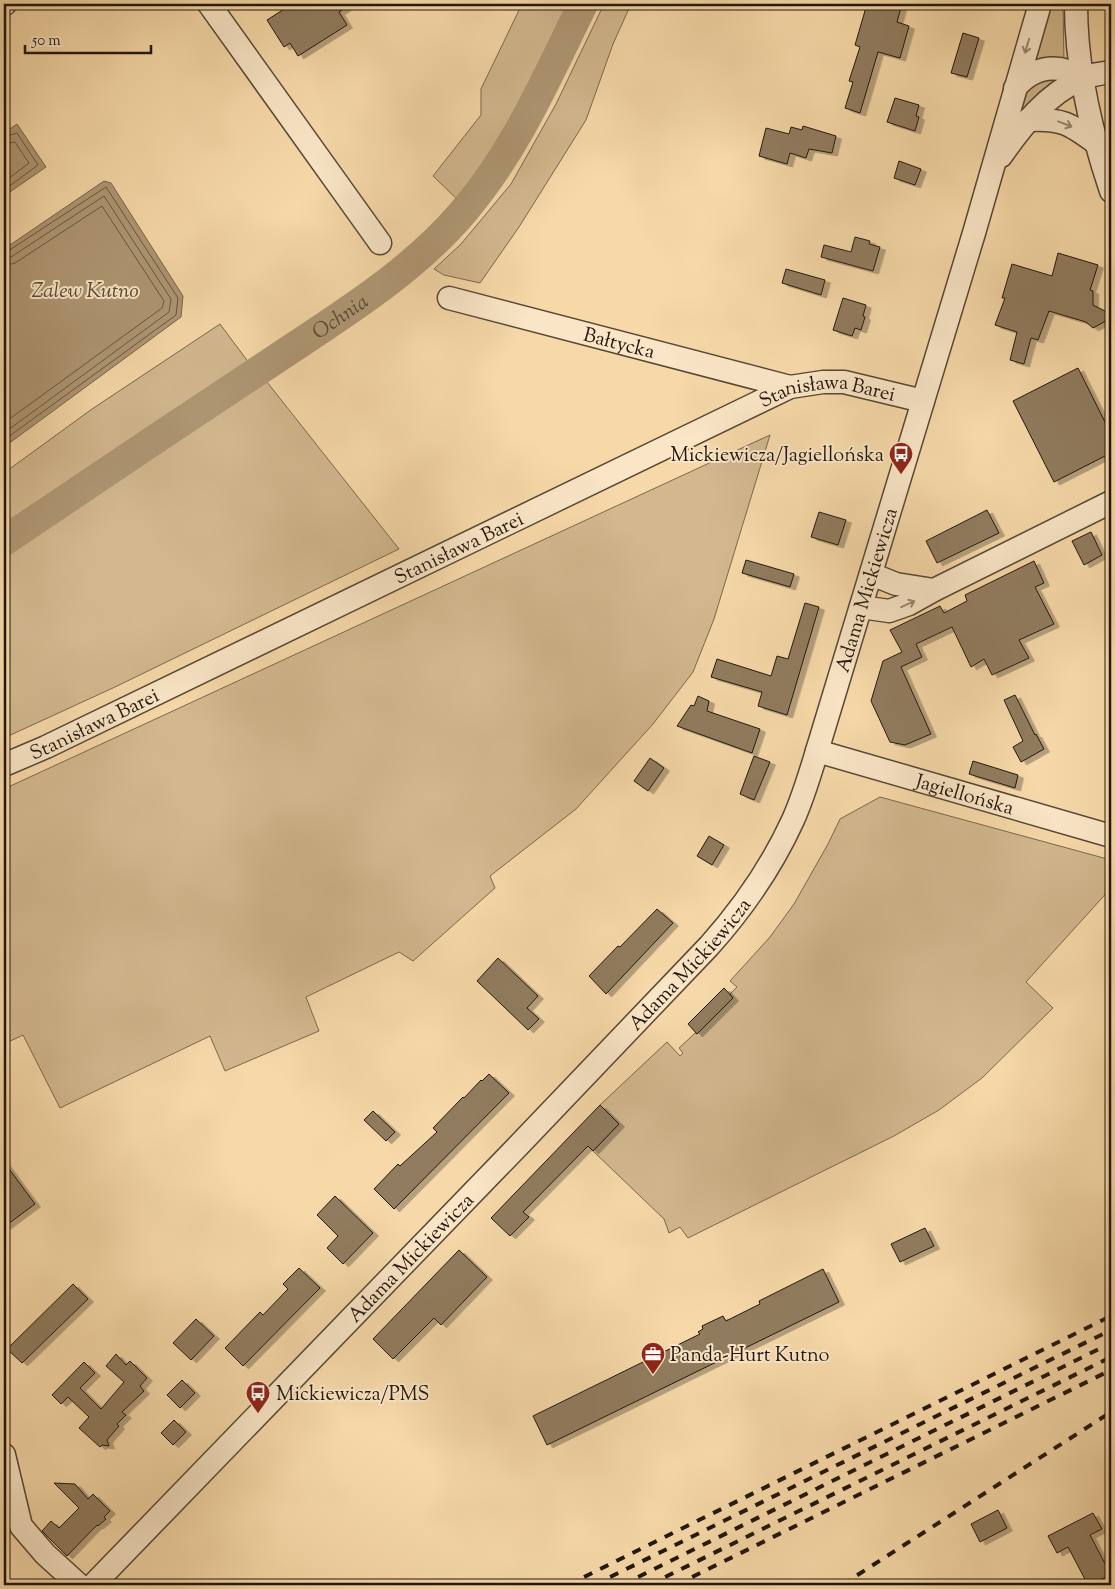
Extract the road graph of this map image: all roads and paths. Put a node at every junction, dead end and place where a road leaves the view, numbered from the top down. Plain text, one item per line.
1 (209, 4) edge
2 (1040, 4) edge
3 (1076, 4) edge
4 (1111, 72) edge
5 (1082, 78) junction
6 (1015, 88) junction
7 (1028, 120) junction
8 (1096, 143) junction
9 (993, 167) junction
10 (1111, 192) edge
11 (380, 243) dead end
12 (449, 298) dead end
13 (790, 387) junction
14 (923, 402) junction
15 (1111, 502) edge
16 (871, 574) junction
17 (934, 590) junction
18 (861, 607) junction
19 (818, 751) junction
20 (4, 765) edge
21 (1111, 836) edge
22 (4, 1455) edge
23 (79, 1585) edge
24 (93, 1585) edge

1 - 11 street
2 -> 6 street, Adama Mickiewicza
3 - 5 street
4 - 5 street
5 - 6 street
5 - 7 street, Adama Mickiewicza
5 - 8 street
6 - 9 street, Adama Mickiewicza
7 -> 8 street
7 - 9 street, Adama Mickiewicza
8 - 10 street
9 - 14 street, Adama Mickiewicza
12 - 13 street, Bałtycka
13 - 14 street, Stanisława Barei
13 - 20 street, Stanisława Barei
14 - 16 street, Adama Mickiewicza
15 - 17 street
16 - 17 street
16 - 18 street, Adama Mickiewicza
18 -> 17 street
18 - 19 street, Adama Mickiewicza
19 - 21 street, Jagiellońska
19 - 24 street, Adama Mickiewicza
22 - 23 street

